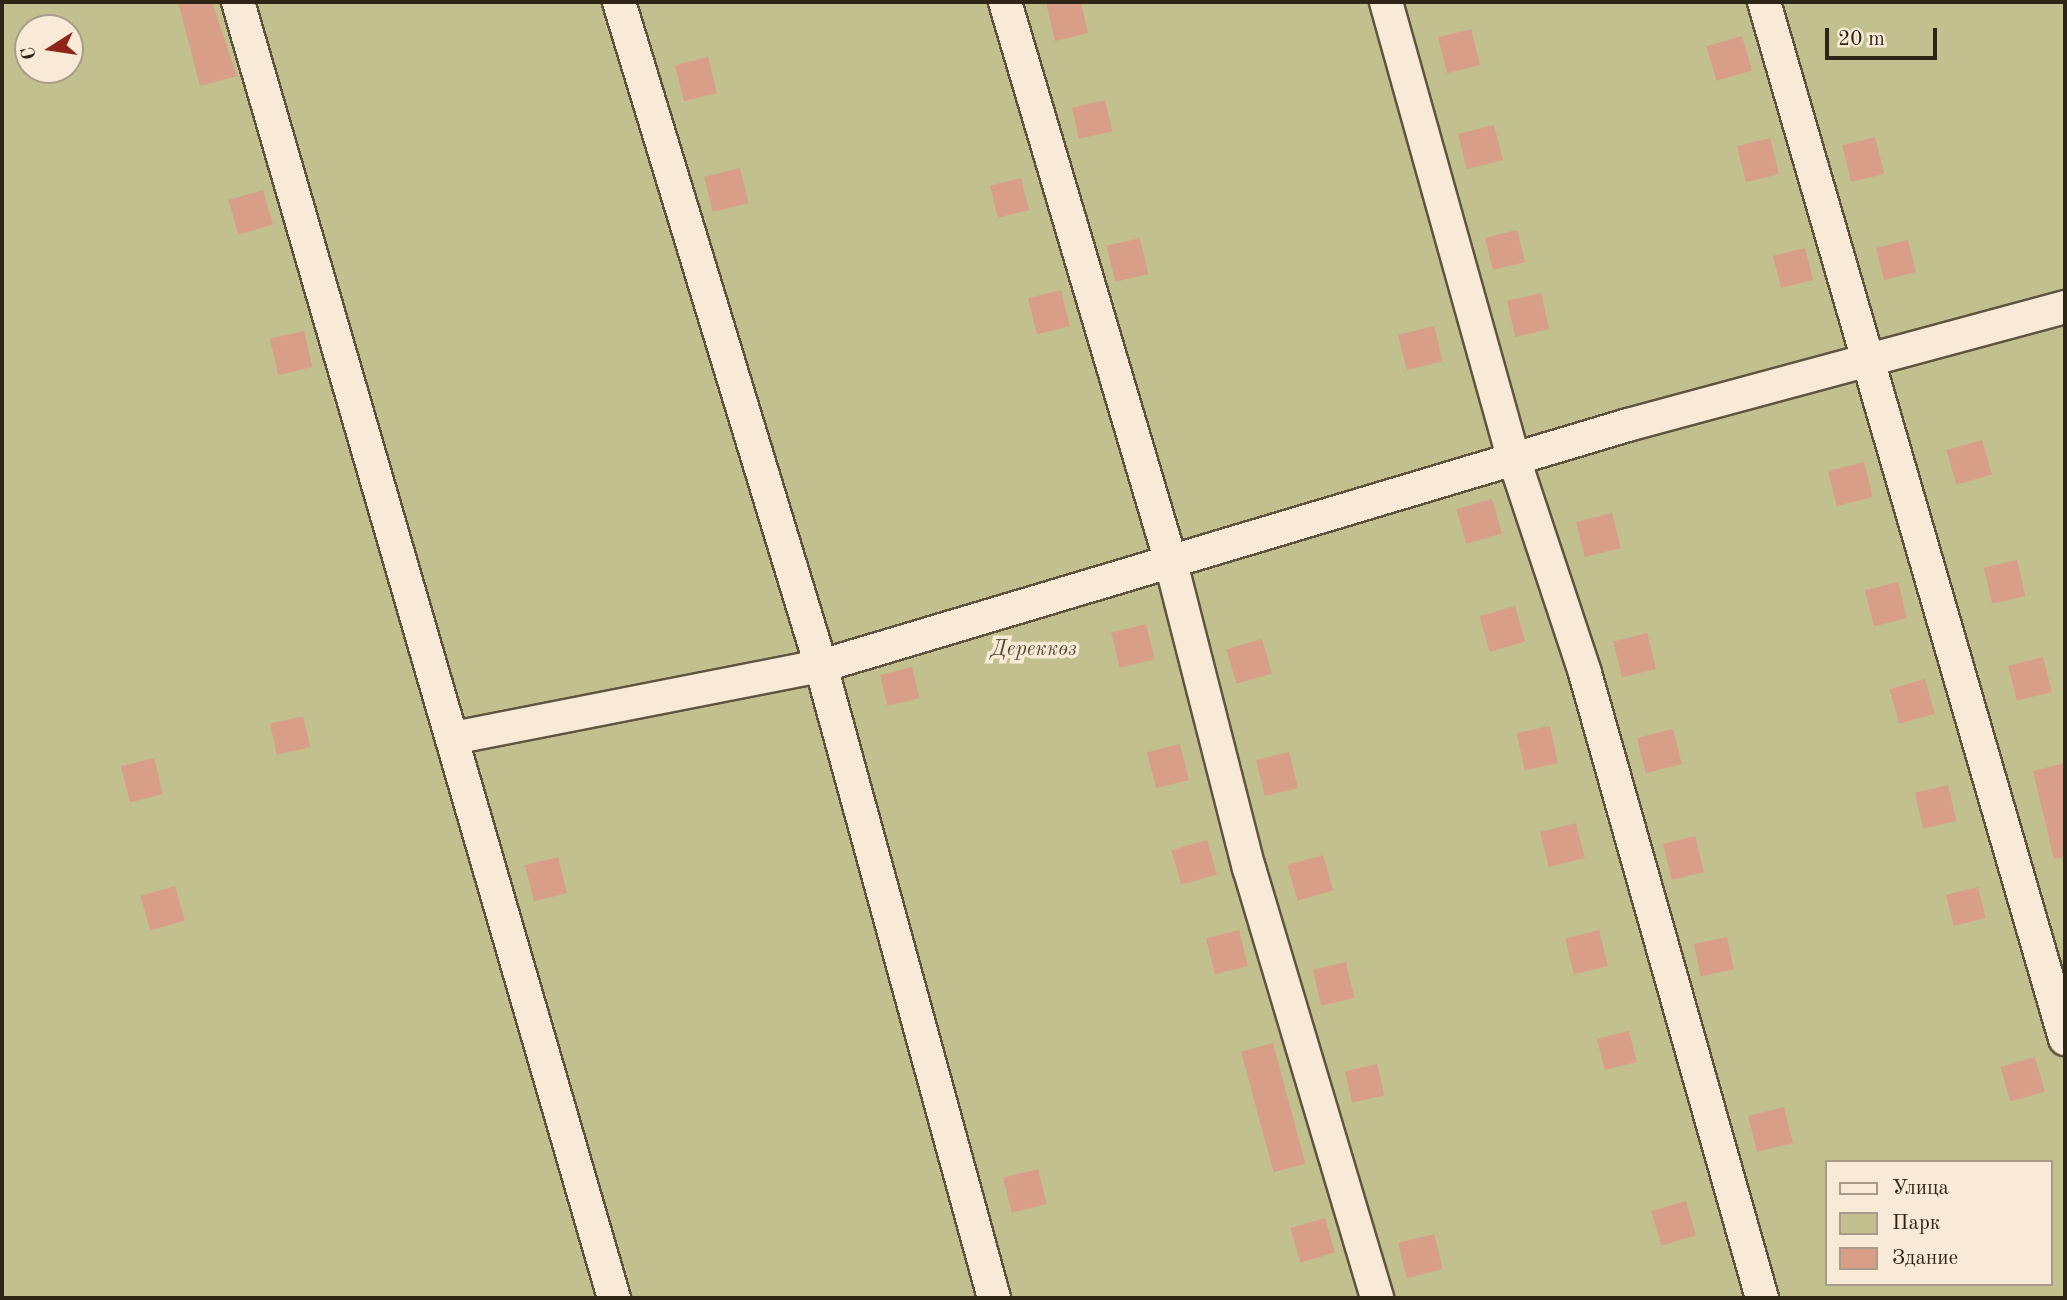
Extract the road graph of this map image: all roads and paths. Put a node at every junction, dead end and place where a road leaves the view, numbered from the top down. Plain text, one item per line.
1 (238, 2) edge
2 (619, 2) edge
3 (1005, 2) edge
4 (1386, 2) edge
5 (1764, 2) edge
6 (2065, 307) edge
7 (1867, 360) junction
8 (1514, 459) junction
9 (1170, 559) junction
10 (821, 666) junction
11 (453, 737) junction
12 (2065, 1039) edge
13 (614, 1298) edge
14 (994, 1298) edge
15 (1377, 1298) edge
16 (1762, 1298) edge

1 - 11 street
2 - 10 street
3 - 9 street
4 - 8 street
5 - 7 street
6 - 7 street
7 - 8 street
7 - 12 street
8 - 9 street
8 - 16 street
9 - 10 street
9 - 15 street
10 - 11 street
10 - 14 street
11 - 13 street

